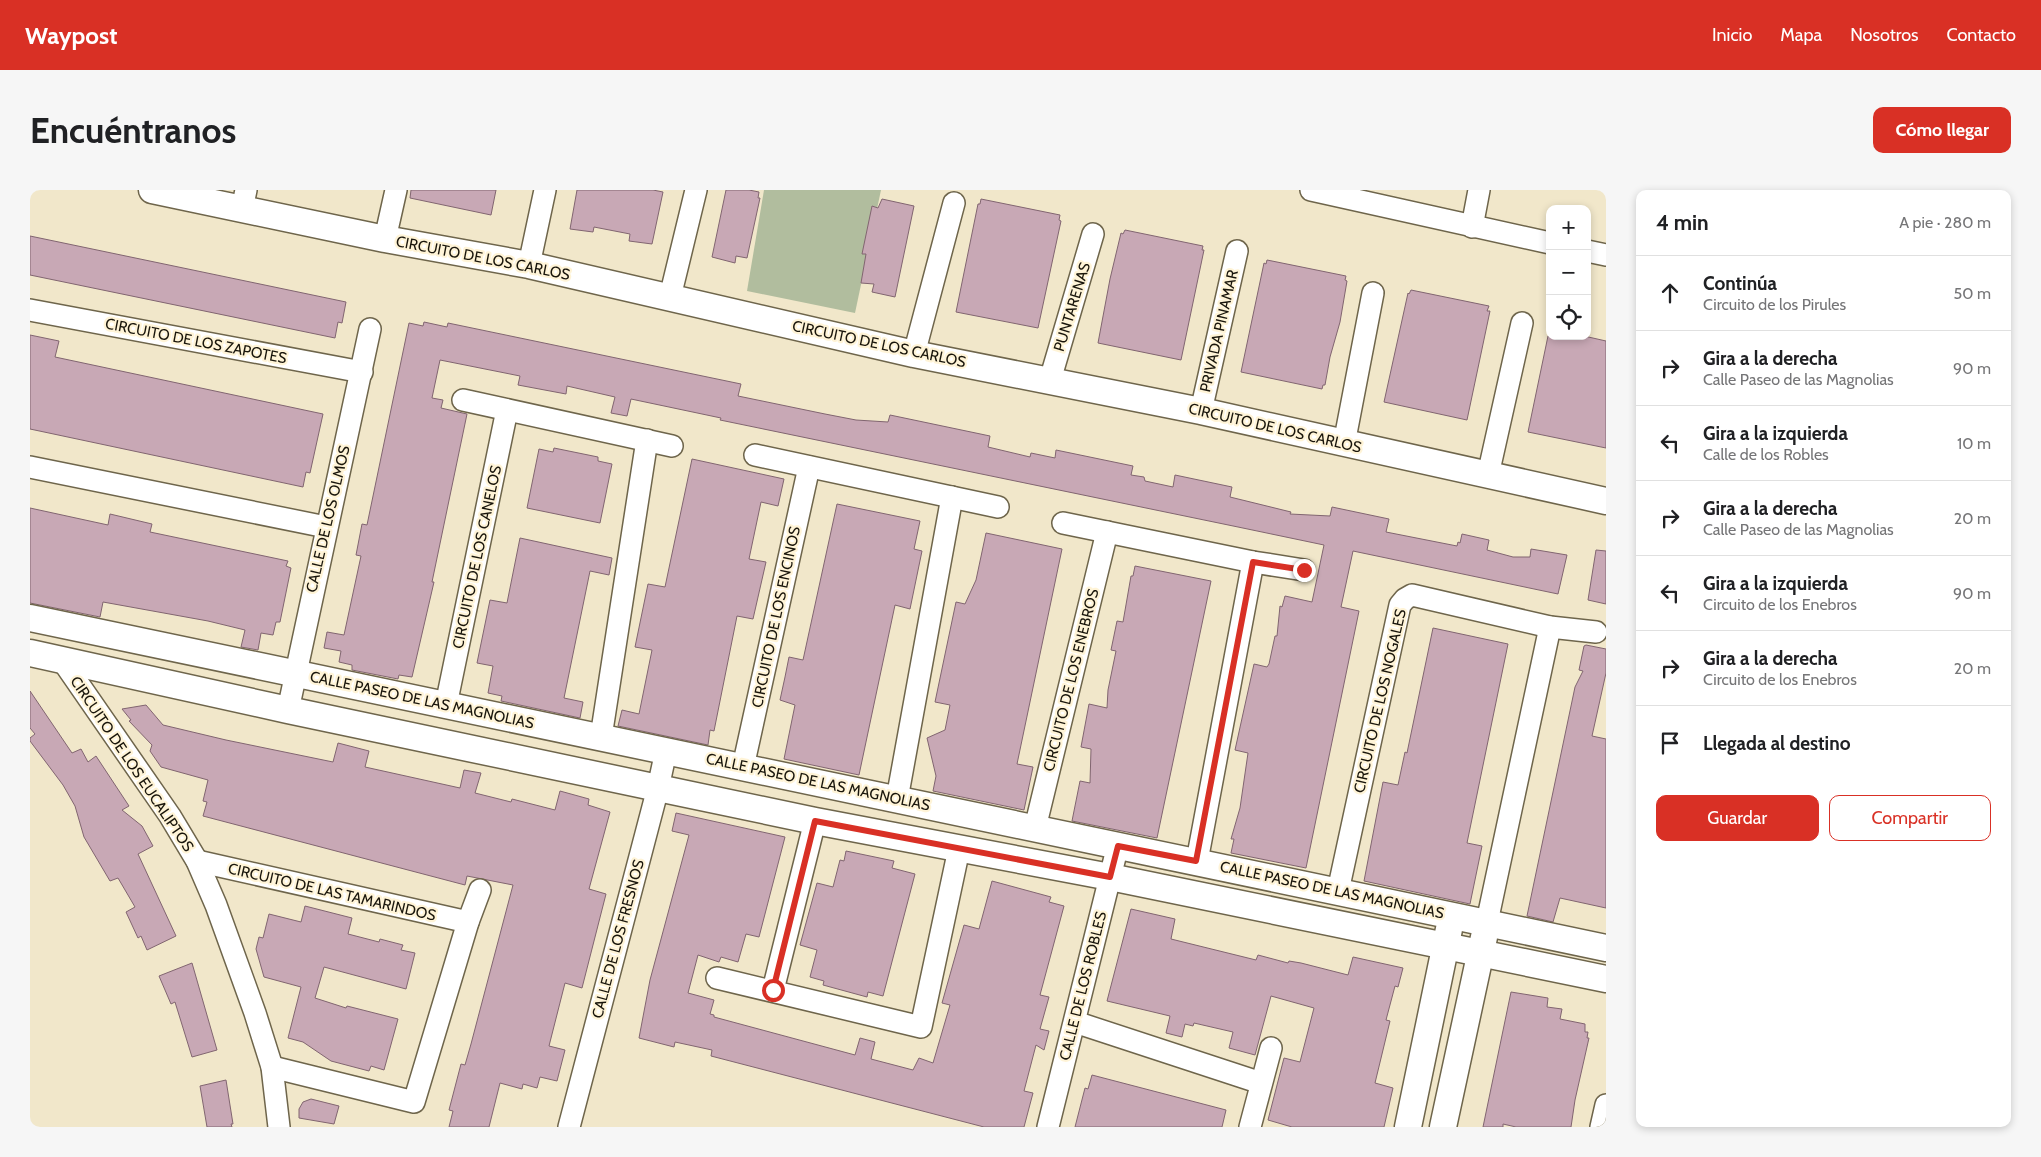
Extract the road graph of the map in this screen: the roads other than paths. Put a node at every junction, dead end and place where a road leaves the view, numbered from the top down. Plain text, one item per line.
1 (152, 190) edge
2 (396, 190) edge
3 (546, 190) edge
4 (696, 190) edge
5 (1479, 190) edge
6 (1325, 191) edge
7 (244, 200) edge
8 (954, 203) dead end
9 (1472, 227) junction
10 (1093, 234) dead end
11 (386, 239) junction
12 (1546, 242) edge
13 (1237, 251) dead end
14 (1591, 252) edge
15 (1606, 255) edge
16 (529, 265) junction
17 (1373, 293) dead end
18 (670, 297) junction
19 (30, 310) edge
20 (1522, 323) dead end
21 (370, 329) dead end
22 (914, 354) junction
23 (362, 372) junction
24 (1050, 380) junction
25 (463, 400) dead end
26 (507, 410) junction
27 (1201, 411) junction
28 (647, 440) junction
29 (1344, 444) junction
30 (672, 446) dead end
31 (755, 455) dead end
32 (30, 467) edge
33 (809, 467) junction
34 (1488, 475) junction
35 (952, 497) junction
36 (1606, 501) edge
37 (998, 507) dead end
38 (1063, 523) dead end
39 (326, 527) junction
40 (1107, 532) junction
41 (1253, 562) junction
42 (1304, 570) dead end
43 (30, 618) edge
44 (1550, 627) junction
45 (1596, 632) dead end
46 (30, 653) edge
47 (62, 660) junction
48 (294, 674) junction
49 (446, 705) junction
50 (288, 710) junction
51 (601, 737) junction
52 (666, 751) junction
53 (743, 767) junction
54 (658, 788) junction
55 (897, 799) junction
56 (815, 821) junction
57 (1035, 828) junction
58 (1118, 846) junction
59 (959, 849) junction
60 (197, 861) junction
61 (1196, 861) junction
62 (1110, 877) junction
63 (480, 890) dead end
64 (1338, 891) junction
65 (1452, 916) junction
66 (468, 922) junction
67 (1487, 922) junction
68 (1446, 946) junction
69 (1606, 948) edge
70 (1480, 953) junction
71 (717, 978) dead end
72 (1606, 979) edge
73 (773, 990) junction
74 (1075, 1022) junction
75 (1271, 1048) dead end
76 (272, 1067) junction
77 (1261, 1083) junction
78 (1606, 1105) edge
79 (279, 1127) edge
80 (568, 1127) edge
81 (1048, 1127) edge
82 (1250, 1127) edge
83 (1408, 1127) edge
84 (1443, 1127) edge
85 (1601, 1127) edge

1 - 7 street, CIRCUITO DE LOS CARLOS
2 - 11 street
3 - 16 street
4 - 18 street
5 - 9 street
6 - 9 street
7 - 11 street, CIRCUITO DE LOS CARLOS
8 - 22 street
9 - 12 street
10 - 24 street, PUNTARENAS
11 - 16 street, CIRCUITO DE LOS CARLOS
13 - 27 street, PRIVADA PINAMAR
14 - 15 street
16 - 18 street, CIRCUITO DE LOS CARLOS
17 - 29 street
18 - 22 street, CIRCUITO DE LOS CARLOS
19 - 23 street, CIRCUITO DE LOS ZAPOTES
20 - 34 street
21 - 23 street, CALLE DE LOS OLMOS
22 - 24 street, CIRCUITO DE LOS CARLOS
23 - 39 street, CALLE DE LOS OLMOS
24 - 27 street, CIRCUITO DE LOS CARLOS
25 - 26 street
26 - 28 street
26 - 49 street, CIRCUITO DE LOS CANELOS
27 - 29 street, CIRCUITO DE LOS CARLOS
28 - 30 street
28 - 51 street
29 - 34 street, CIRCUITO DE LOS CARLOS
31 - 33 street
32 - 39 street
33 - 35 street
33 - 53 street, CIRCUITO DE LOS ENCINOS
34 - 36 street, CIRCUITO DE LOS CARLOS
35 - 37 street
35 - 55 street
38 - 40 street
39 - 48 street, CALLE DE LOS OLMOS
40 - 41 street
40 - 57 street, CIRCUITO DE LOS ENEBROS
41 - 42 street
41 - 61 street
43 - 48 street, CALLE PASEO DE LAS MAGNOLIAS
44 - 45 street, CIRCUITO DE LOS NOGALES
44 - 64 street, CIRCUITO DE LOS NOGALES
44 - 67 street
46 - 47 street, CALLE PASEO DE LAS MAGNOLIAS
47 - 50 street, CALLE PASEO DE LAS MAGNOLIAS
47 - 60 street, CIRCUITO DE LOS EUCALIPTOS
48 - 49 street, CALLE PASEO DE LAS MAGNOLIAS
48 - 50 street, CALLE DE LOS OLMOS
49 - 51 street, CALLE PASEO DE LAS MAGNOLIAS
50 - 54 street, CALLE PASEO DE LAS MAGNOLIAS
51 - 52 street, CALLE PASEO DE LAS MAGNOLIAS
52 - 53 street, CALLE PASEO DE LAS MAGNOLIAS
52 - 54 street, CALLE DE LOS FRESNOS
53 - 55 street, CALLE PASEO DE LAS MAGNOLIAS
54 - 56 street, CALLE PASEO DE LAS MAGNOLIAS
54 - 80 street, CALLE DE LOS FRESNOS
55 - 57 street, CALLE PASEO DE LAS MAGNOLIAS
56 - 59 street, CALLE PASEO DE LAS MAGNOLIAS
56 - 73 street
57 - 58 street, CALLE PASEO DE LAS MAGNOLIAS
58 - 61 street, CALLE PASEO DE LAS MAGNOLIAS
58 - 62 street, CALLE DE LOS ROBLES
59 - 62 street, CALLE PASEO DE LAS MAGNOLIAS
59 - 73 street
60 - 66 street, CIRCUITO DE LAS TAMARINDOS
60 - 76 street, CIRCUITO DE LOS EUCALIPTOS
61 - 64 street, CALLE PASEO DE LAS MAGNOLIAS
62 - 68 street, CALLE PASEO DE LAS MAGNOLIAS
62 - 74 street, CALLE DE LOS ROBLES
63 - 66 street
64 - 65 street, CALLE PASEO DE LAS MAGNOLIAS
65 - 67 street, CALLE PASEO DE LAS MAGNOLIAS
65 - 68 street
66 - 76 street
67 - 69 street, CALLE PASEO DE LAS MAGNOLIAS
67 - 70 street
68 - 70 street, CALLE PASEO DE LAS MAGNOLIAS
68 - 83 street
70 - 72 street, CALLE PASEO DE LAS MAGNOLIAS
70 - 84 street
71 - 73 street
74 - 77 street
74 - 81 street, CALLE DE LOS ROBLES
75 - 77 street
76 - 79 street, CIRCUITO DE LOS EUCALIPTOS
77 - 82 street
78 - 85 street

